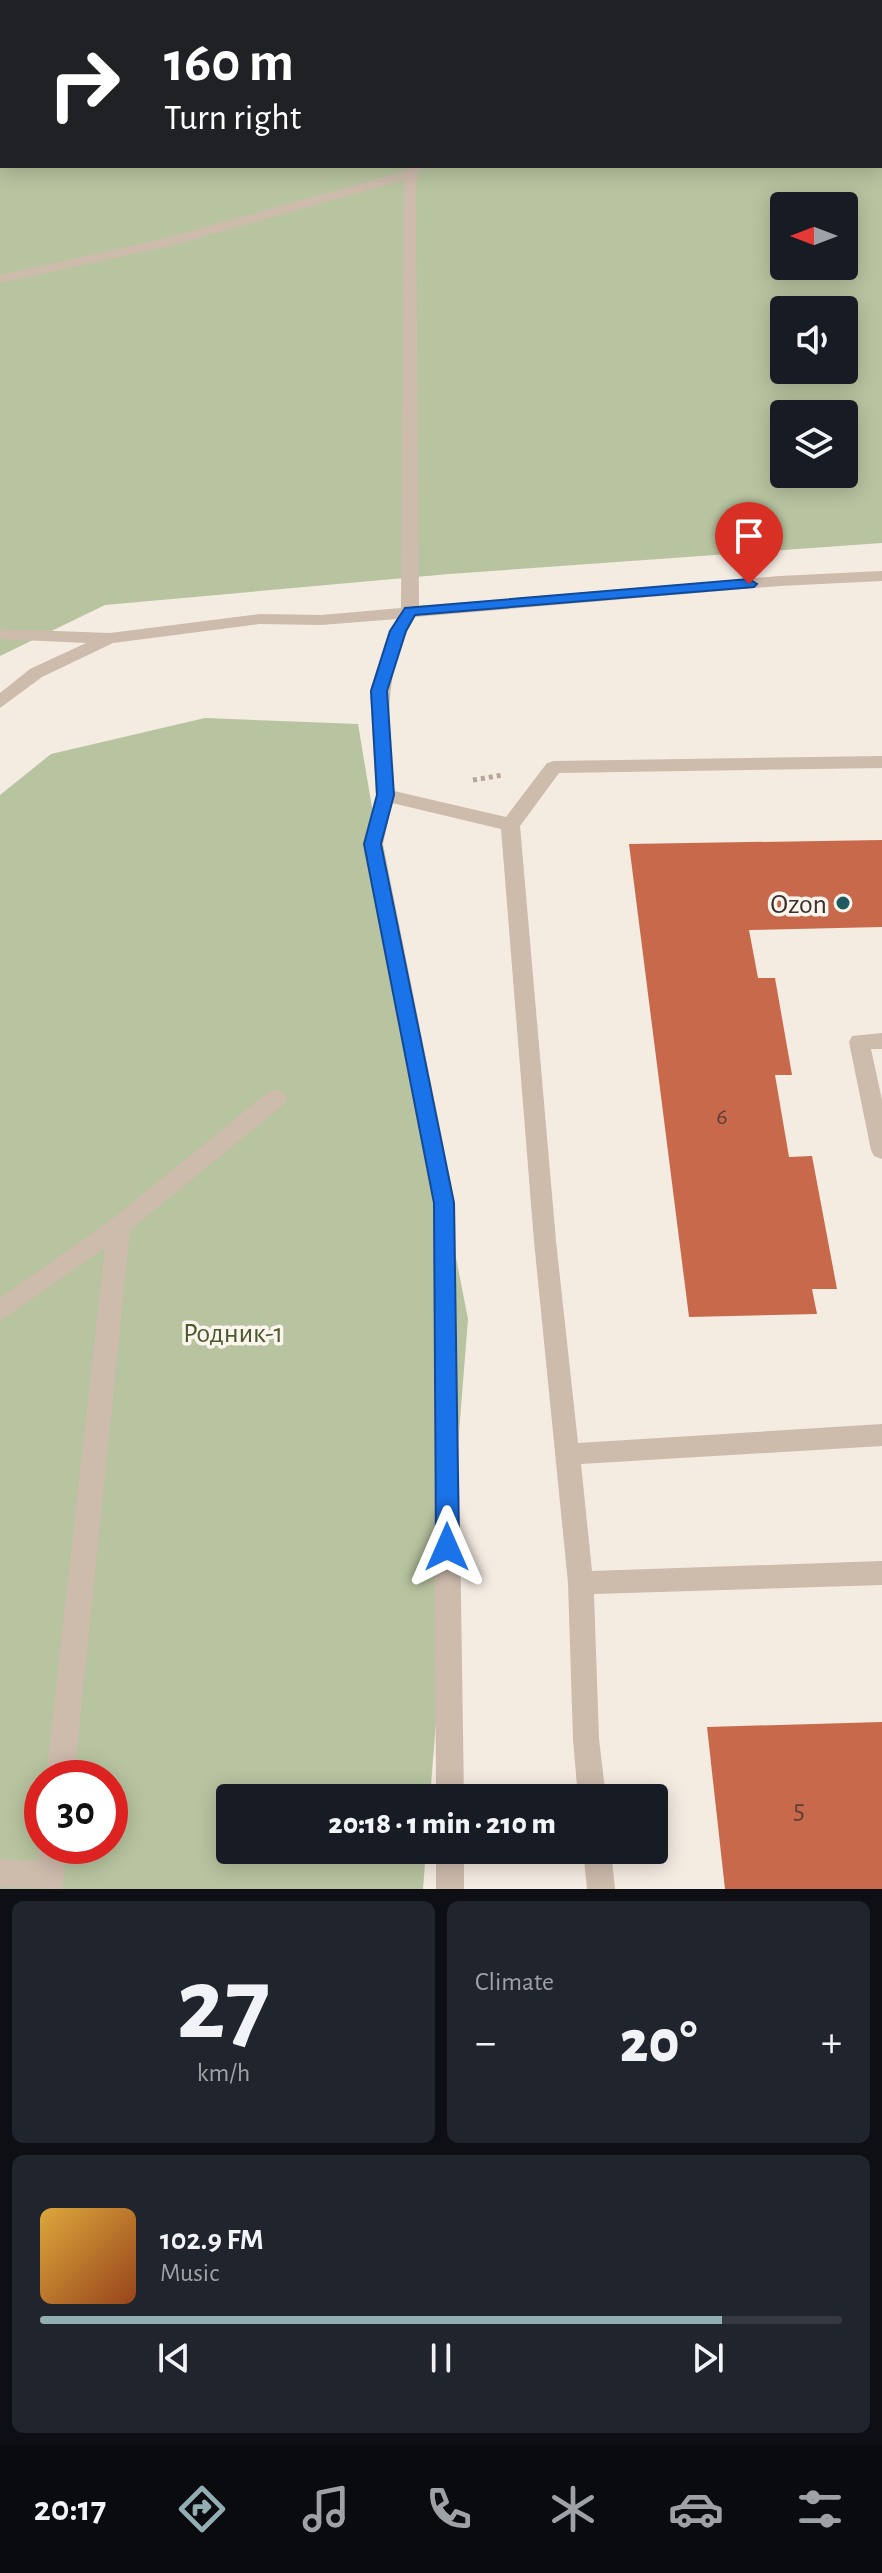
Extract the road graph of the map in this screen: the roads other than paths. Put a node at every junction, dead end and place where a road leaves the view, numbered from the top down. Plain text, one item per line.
1 (413, 170) edge
2 (0, 279) edge
3 (882, 576) edge
4 (410, 611) junction
5 (0, 634) edge
6 (110, 638) junction
7 (0, 702) edge
8 (882, 762) edge
9 (385, 795) junction
10 (510, 825) junction
11 (882, 1041) edge
12 (276, 1098) dead end
13 (882, 1150) edge
14 (119, 1226) junction
15 (0, 1311) edge
16 (882, 1435) edge
17 (567, 1454) junction
18 (882, 1573) edge
19 (581, 1583) junction
20 (62, 1760) edge
21 (450, 1784) edge
22 (591, 1784) edge
23 (450, 1864) edge
24 (598, 1864) edge
25 (0, 1873) edge
26 (49, 1882) edge
27 (450, 1889) edge
28 (601, 1889) edge

1 - 2 street
1 - 4 street
3 - 4 street
4 - 6 street
4 - 9 street
5 - 6 street
6 - 7 street
8 - 10 street
9 - 10 street
9 - 21 street
10 - 17 street
11 - 13 street
12 - 14 street
14 - 15 street
14 - 20 street
16 - 17 street
17 - 19 street
18 - 19 street
19 - 22 street
23 - 27 street
24 - 28 street
25 - 26 street

